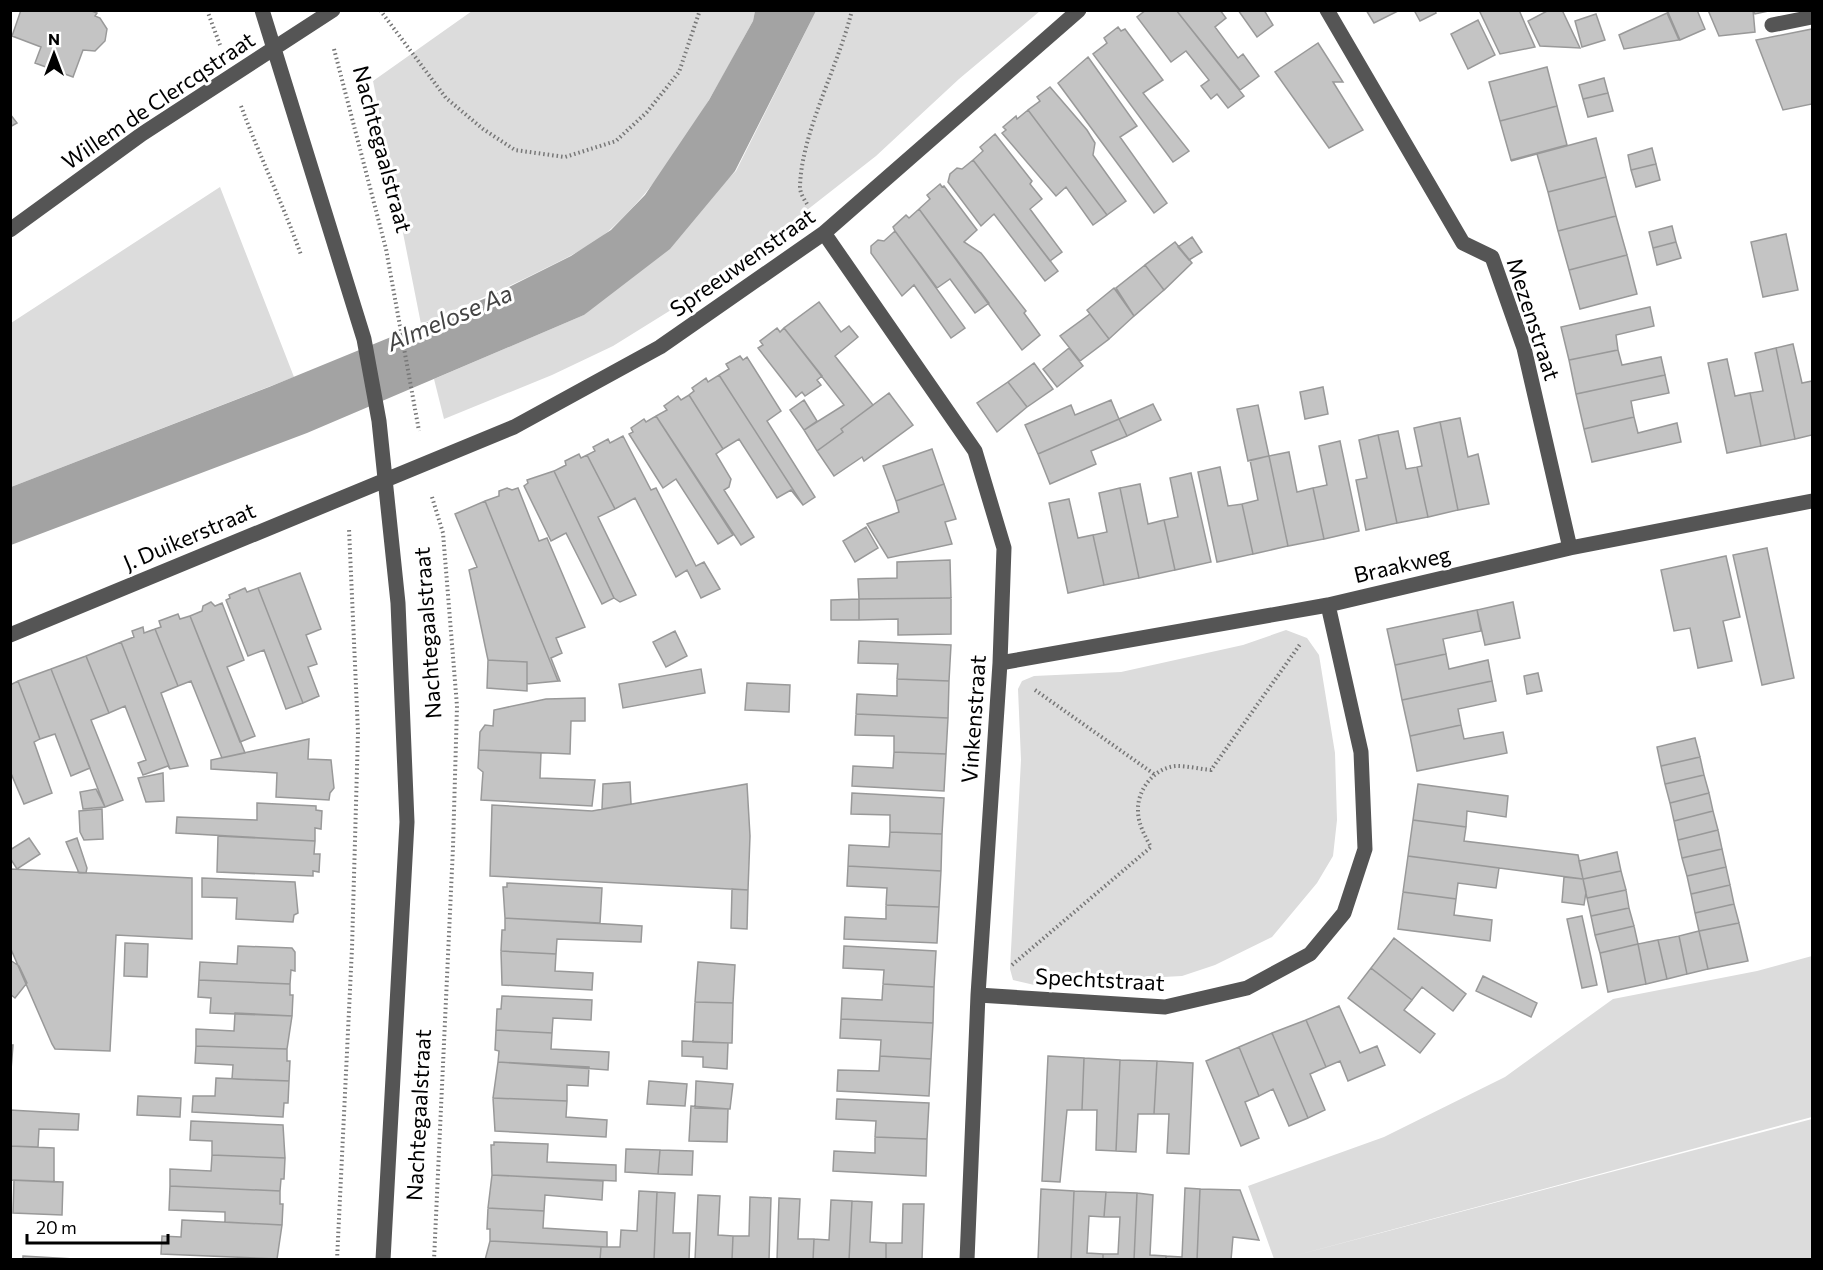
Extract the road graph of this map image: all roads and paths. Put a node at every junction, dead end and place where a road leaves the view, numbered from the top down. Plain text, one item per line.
1 (262, 10) edge
2 (380, 10) edge
3 (700, 10) edge
4 (852, 10) edge
5 (1079, 10) edge
6 (1327, 10) edge
7 (329, 13) edge
8 (1812, 17) edge
9 (1772, 26) dead end
10 (275, 47) junction
11 (231, 77) junction
12 (10, 230) edge
13 (824, 233) junction
14 (304, 265) dead end
15 (423, 467) junction
16 (385, 480) junction
17 (348, 495) junction
18 (1812, 501) edge
19 (1570, 548) junction
20 (1328, 605) junction
21 (10, 635) edge
22 (1000, 663) junction
23 (1154, 774) junction
24 (978, 994) junction
25 (337, 1260) edge
26 (383, 1260) edge
27 (434, 1260) edge
28 (967, 1260) edge

1 - 10 street, Nachtegaalstraat
2 - 3 path
4 - 13 path
5 - 13 street, Spreeuwenstraat
6 - 19 street, Mezenstraat
7 - 10 street, Willem de Clercqstraat
7 - 15 path, Nachtegaalstraat
8 - 9 street
10 - 11 street, Willem de Clercqstraat
10 - 16 street, Nachtegaalstraat
11 - 12 street, Willem de Clercqstraat
11 - 14 path
13 - 15 street, Spreeuwenstraat
13 - 22 street, Vinkenstraat
15 - 16 street, Spreeuwenstraat
15 - 27 path, Nachtegaalstraat
16 - 17 street, J. Duikerstraat
16 - 26 street, Nachtegaalstraat
17 - 21 street, J. Duikerstraat
17 - 25 path
18 - 19 street, Braakweg
19 - 20 street, Braakweg
20 - 22 street, Braakweg
20 - 23 path
20 - 24 street, Spechtstraat
22 - 23 path
22 - 24 street, Vinkenstraat
23 - 24 path
24 - 28 street, Vinkenstraat

